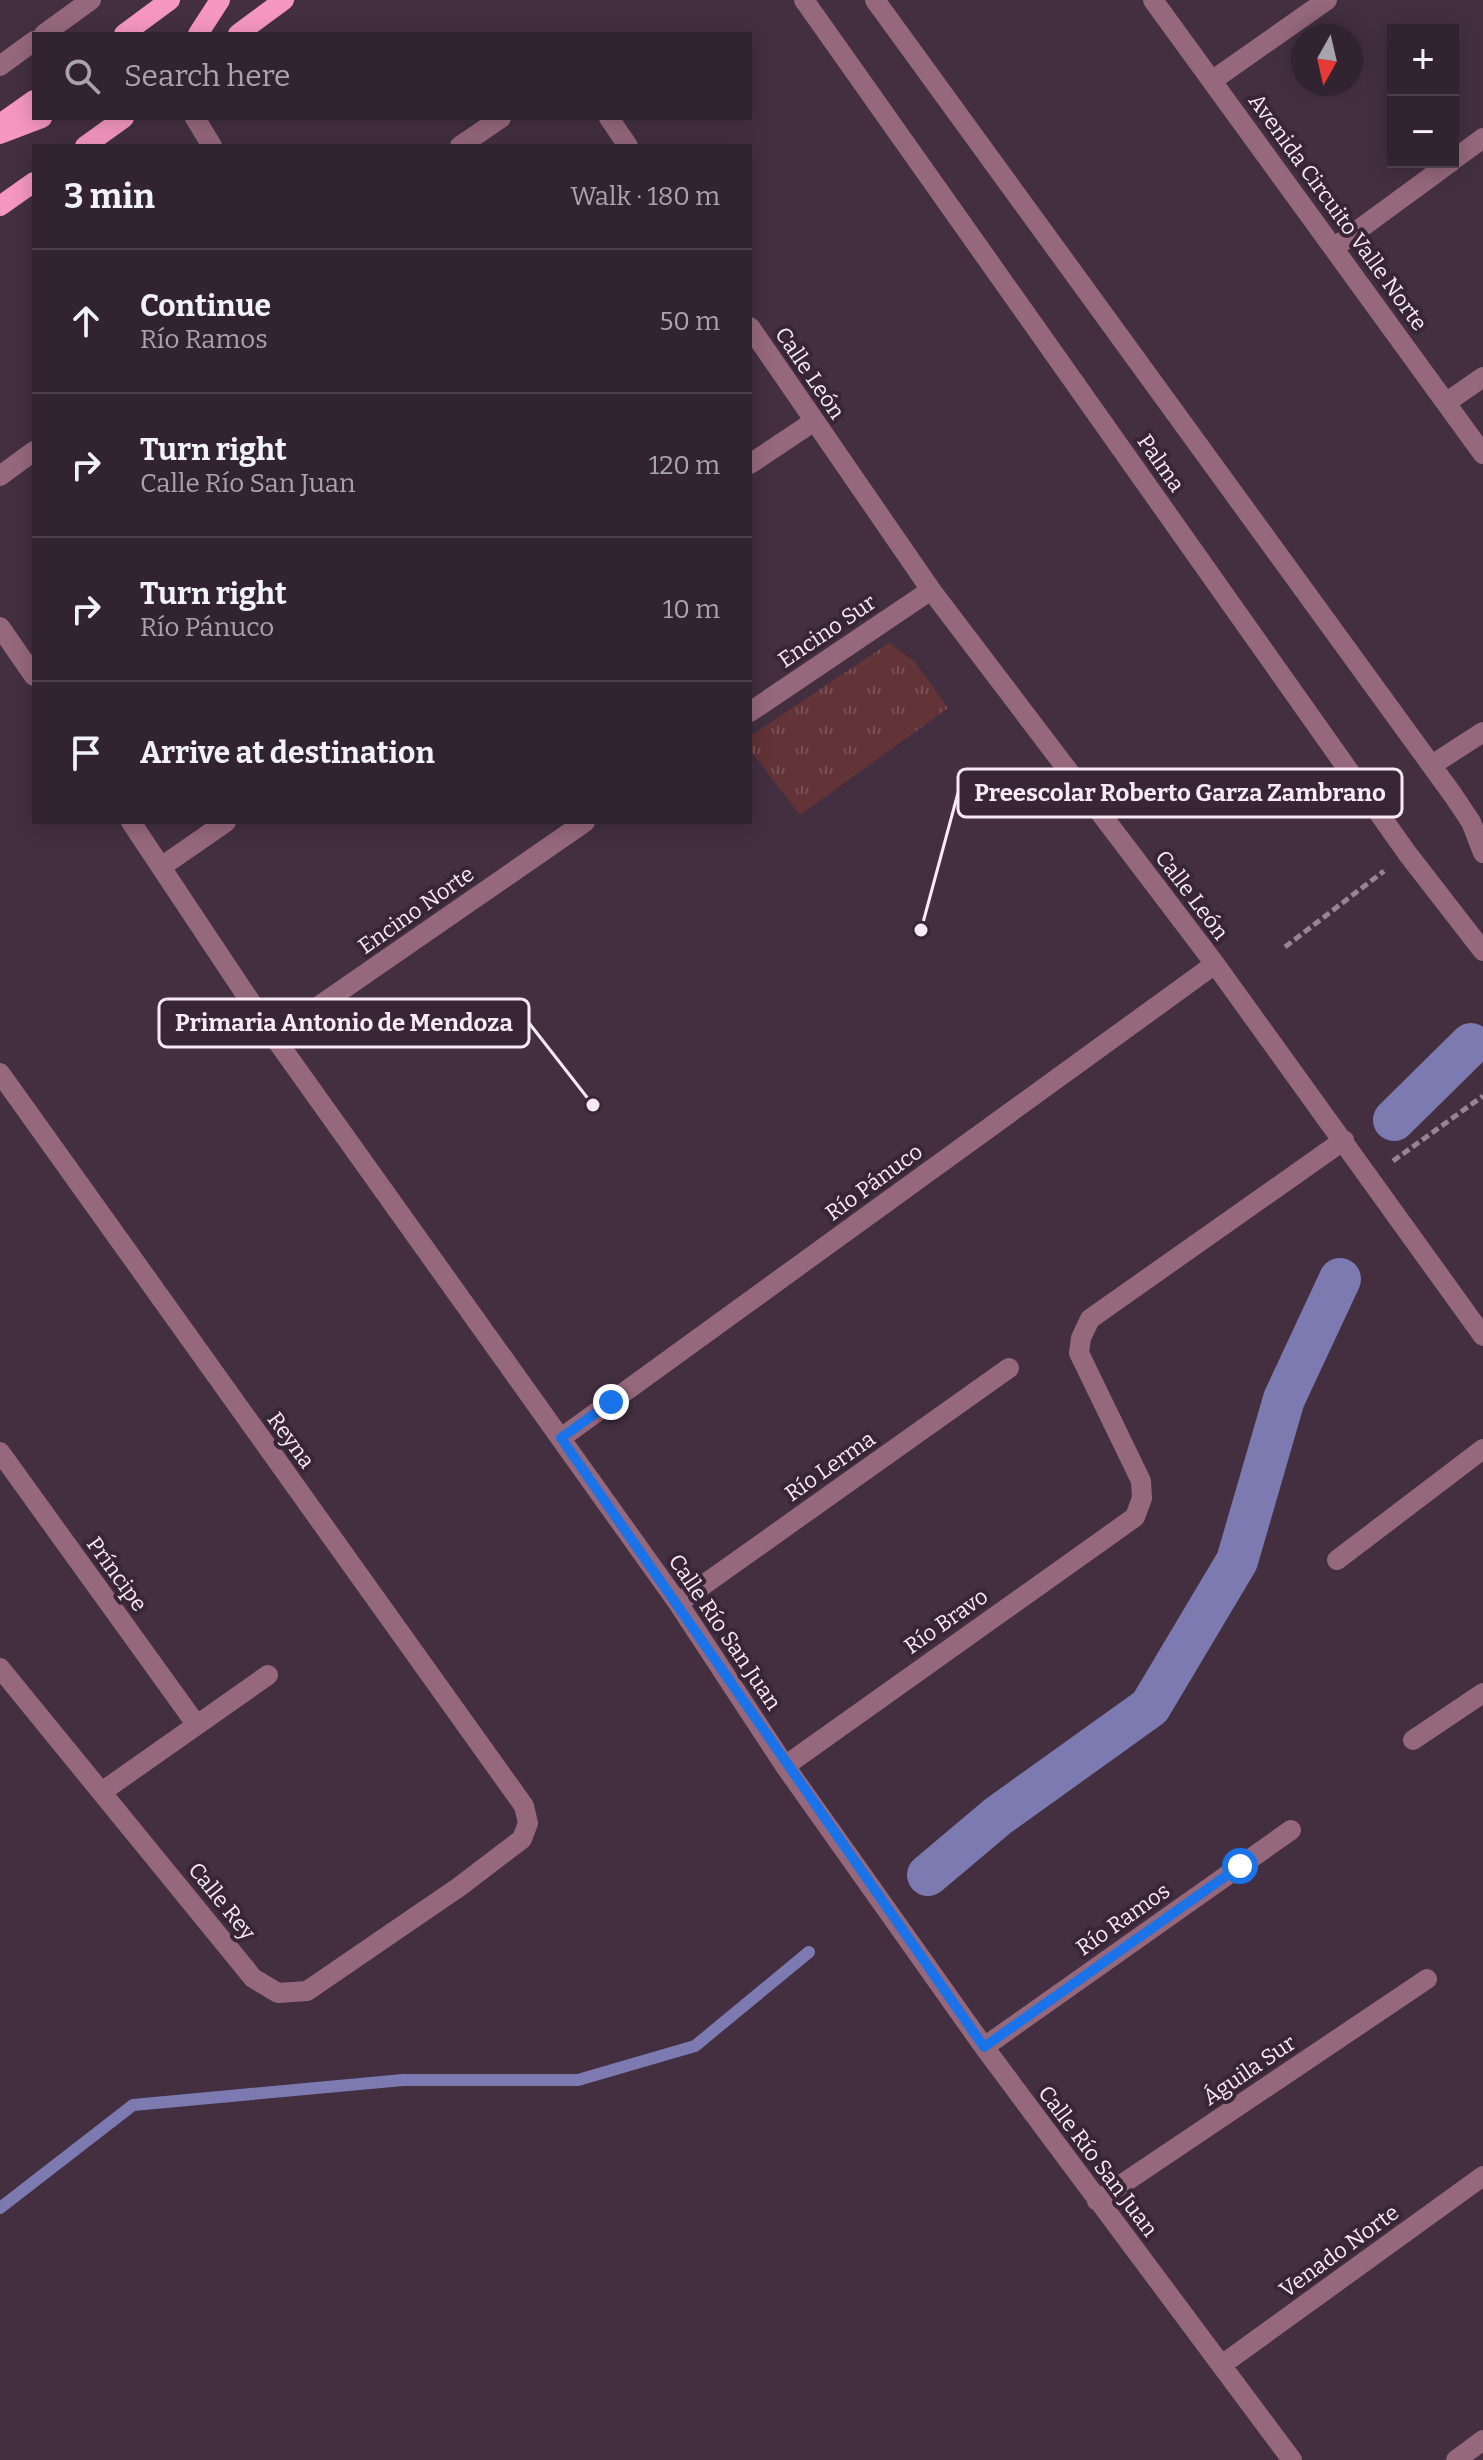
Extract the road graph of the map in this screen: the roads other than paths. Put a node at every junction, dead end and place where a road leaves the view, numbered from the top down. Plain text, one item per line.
1 (91, 0) edge
2 (170, 0) edge
3 (220, 0) edge
4 (284, 0) edge
5 (804, 0) edge
6 (875, 0) edge
7 (1153, 0) edge
8 (1327, 0) edge
9 (47, 32) edge
10 (127, 32) edge
11 (199, 32) edge
12 (241, 32) edge
13 (32, 42) edge
14 (0, 66) edge
15 (1213, 80) junction
16 (32, 101) edge
17 (37, 120) edge
18 (121, 120) edge
19 (196, 120) edge
20 (498, 120) edge
21 (610, 120) edge
22 (0, 124) edge
23 (0, 134) edge
24 (1483, 138) edge
25 (88, 144) edge
26 (211, 144) edge
27 (463, 144) edge
28 (627, 144) edge
29 (1459, 156) edge
30 (1442, 168) edge
31 (32, 183) edge
32 (0, 206) edge
33 (1335, 247) junction
34 (752, 330) edge
35 (1483, 377) edge
36 (1447, 402) junction
37 (813, 422) junction
38 (32, 452) edge
39 (1483, 454) edge
40 (752, 463) edge
41 (0, 476) edge
42 (931, 590) junction
43 (0, 627) edge
44 (32, 673) edge
45 (752, 711) edge
46 (1483, 732) edge
47 (1432, 765) junction
48 (132, 824) edge
49 (223, 824) edge
50 (582, 824) edge
51 (1483, 853) edge
52 (161, 867) junction
53 (1482, 943) edge
54 (1215, 964) junction
55 (274, 1037) junction
56 (0, 1073) edge
57 (1344, 1140) junction
58 (1483, 1336) edge
59 (1009, 1368) dead end
60 (561, 1438) junction
61 (1483, 1449) edge
62 (0, 1452) edge
63 (1337, 1560) dead end
64 (678, 1603) junction
65 (0, 1668) edge
66 (268, 1675) dead end
67 (1483, 1693) edge
68 (196, 1724) junction
69 (1413, 1740) dead end
70 (785, 1766) junction
71 (103, 1791) junction
72 (1291, 1830) dead end
73 (522, 1839) joint
74 (1427, 1979) dead end
75 (984, 2047) junction
76 (1483, 2176) edge
77 (1097, 2201) junction
78 (1223, 2364) junction
79 (1483, 2440) edge
80 (1292, 2460) edge
81 (1456, 2460) edge

1 - 9 street
2 - 10 main road
3 - 11 main road
4 - 12 main road
5 - 53 street, Palma
6 - 47 street
7 - 15 street, Avenida Circuito Valle Norte
8 - 15 street
13 - 14 street
15 - 33 street, Avenida Circuito Valle Norte
16 - 22 main road
17 - 23 main road
18 - 25 main road
19 - 26 street
20 - 27 street
21 - 28 street
24 - 29 street
30 - 33 street
31 - 32 main road
33 - 36 street, Avenida Circuito Valle Norte
34 - 37 street, Calle León
35 - 36 street
36 - 39 street, Avenida Circuito Valle Norte
37 - 40 street
37 - 42 street, Calle León
38 - 41 street
42 - 45 street, Encino Sur
42 - 54 street, Calle León
43 - 44 street
46 - 47 street
47 - 51 street
48 - 52 street, Calle Río San Juan
49 - 52 street
50 - 55 street, Encino Norte
52 - 55 street, Calle Río San Juan
54 - 57 street, Calle León
54 - 60 street, Río Pánuco
55 - 60 street, Calle Río San Juan
56 - 73 street, Reyna
57 - 58 street, Calle León
57 - 70 street, Río Bravo
59 - 64 street, Río Lerma
60 - 64 street, Calle Río San Juan
61 - 63 street
62 - 68 street, Príncipe
64 - 70 street, Calle Río San Juan
65 - 71 street, Calle Rey
66 - 68 street
67 - 69 street
68 - 71 street
70 - 75 street, Calle Río San Juan
71 - 73 street, Calle Rey
72 - 75 street, Río Ramos
74 - 77 street, Águila Sur
75 - 77 street, Calle Río San Juan
76 - 78 street, Venado Norte
77 - 78 street, Calle Río San Juan
78 - 80 street, Calle Río San Juan
79 - 81 street

